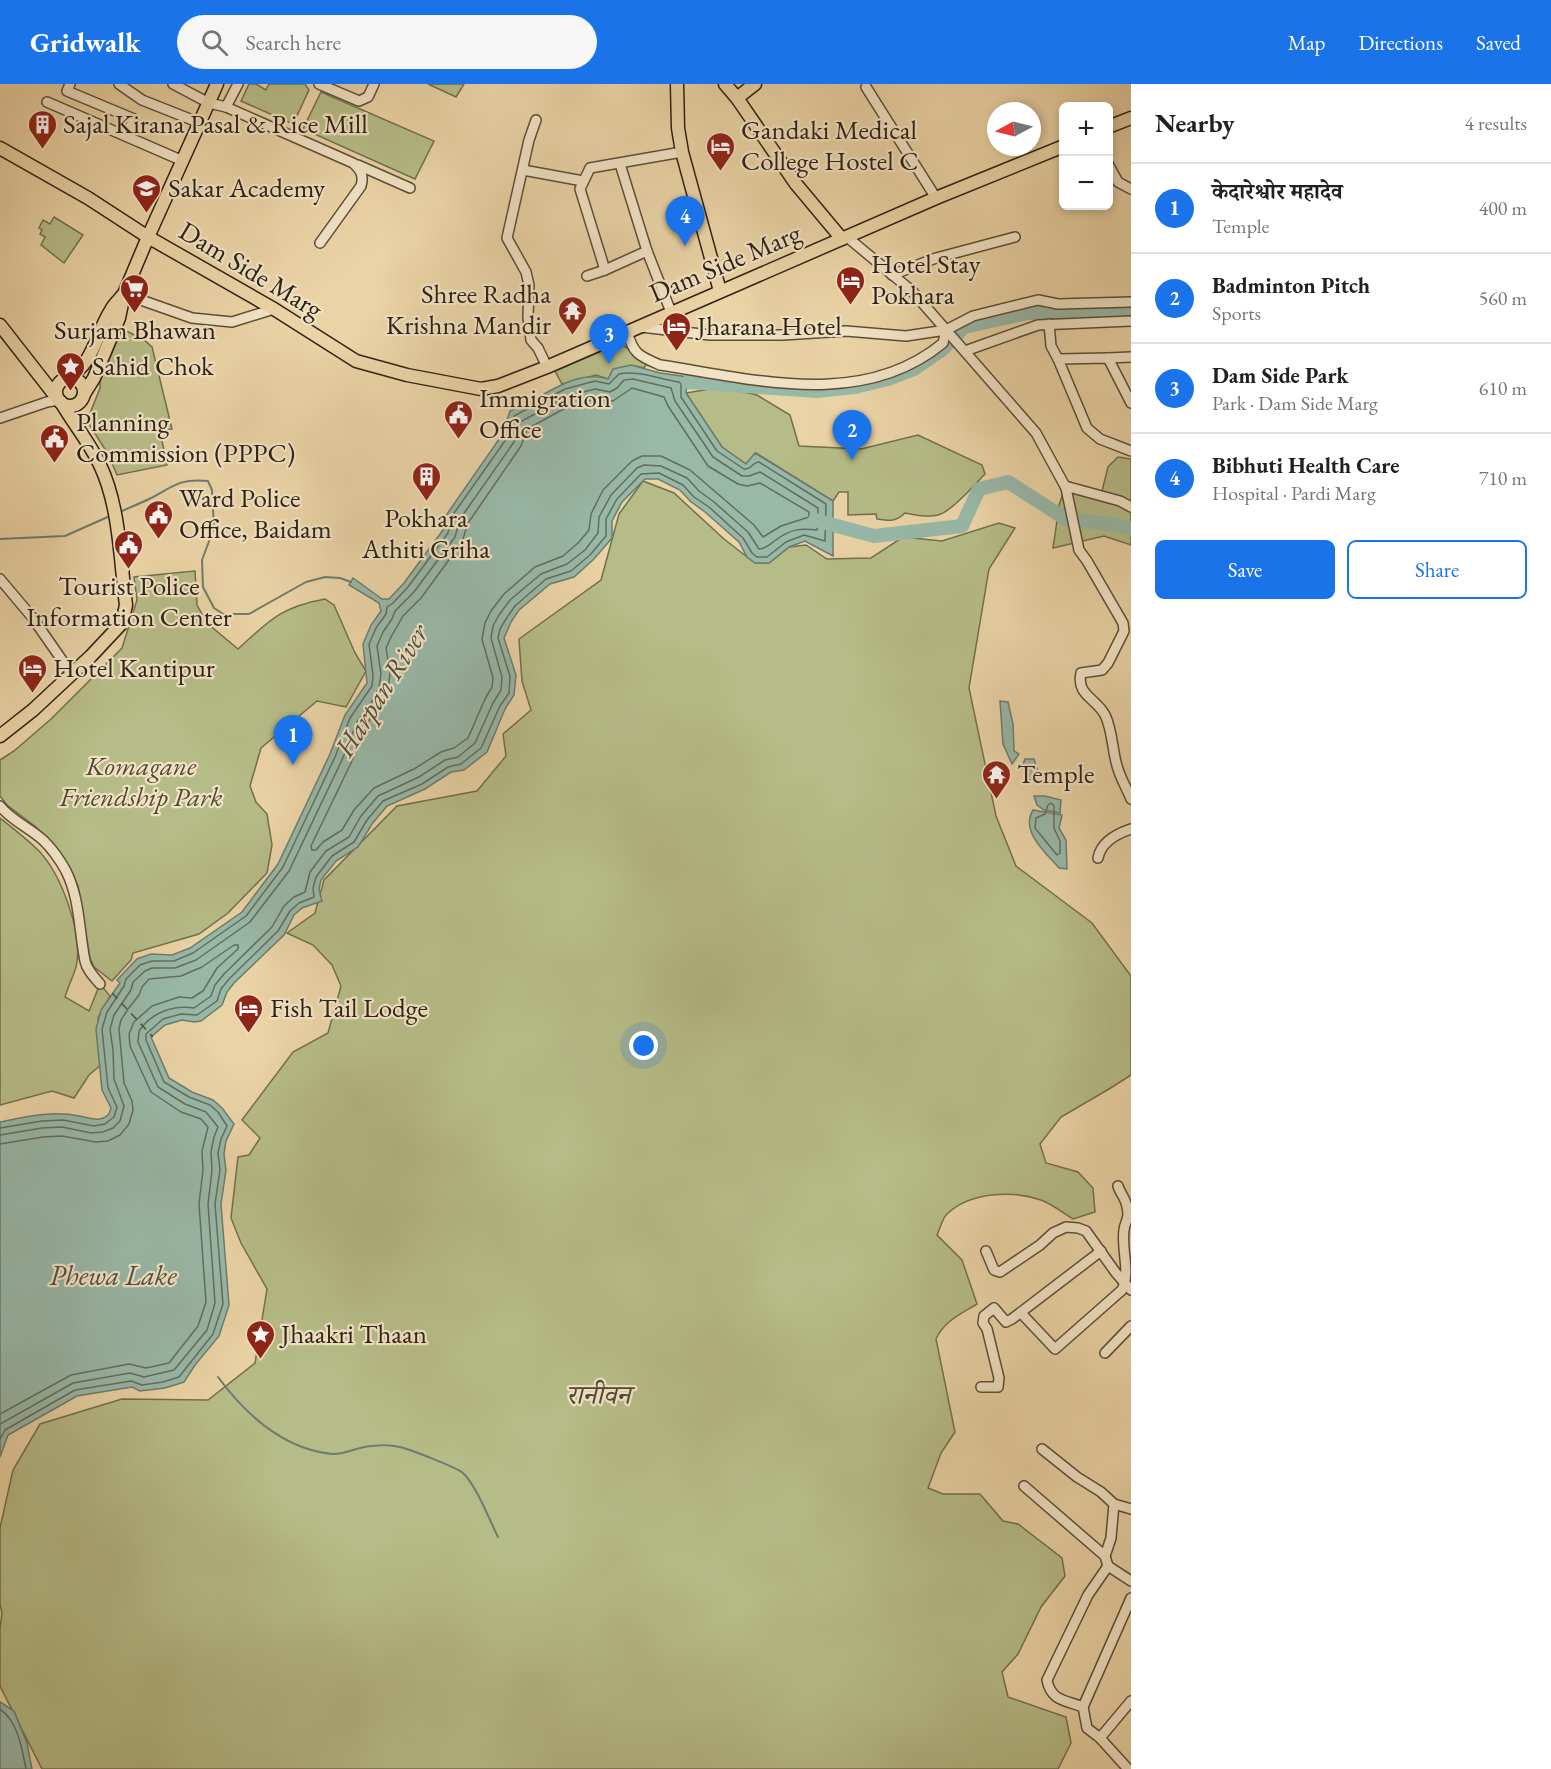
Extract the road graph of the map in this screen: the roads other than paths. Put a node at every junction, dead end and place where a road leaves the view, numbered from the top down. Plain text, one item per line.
1 (70, 84) edge
2 (119, 84) edge
3 (173, 84) edge
4 (217, 84) edge
5 (238, 84) edge
6 (319, 84) edge
7 (374, 84) edge
8 (677, 84) edge
9 (725, 84) edge
10 (755, 84) edge
11 (866, 87) dead end
12 (737, 98) junction
13 (142, 99) junction
14 (47, 102) dead end
15 (209, 103) junction
16 (226, 107) junction
17 (134, 118) junction
18 (1131, 118) edge
19 (536, 120) dead end
20 (200, 123) junction
21 (1113, 125) edge
22 (126, 136) junction
23 (0, 148) edge
24 (1059, 148) edge
25 (682, 152) junction
26 (183, 161) junction
27 (353, 163) junction
28 (620, 164) junction
29 (523, 170) junction
30 (1113, 174) edge
31 (583, 181) junction
32 (410, 188) dead end
33 (1131, 189) edge
34 (936, 198) junction
35 (148, 237) junction
36 (1015, 237) dead end
37 (844, 238) junction
38 (320, 243) dead end
39 (647, 251) junction
40 (605, 270) junction
41 (892, 275) junction
42 (587, 276) dead end
43 (720, 291) junction
44 (124, 294) junction
45 (1131, 302) edge
46 (274, 309) junction
47 (671, 312) junction
48 (1131, 321) edge
49 (1049, 324) junction
50 (0, 325) edge
51 (633, 329) junction
52 (948, 332) junction
53 (961, 347) junction
54 (1131, 357) edge
55 (1108, 358) junction
56 (1058, 359) junction
57 (547, 367) junction
58 (36, 373) junction
59 (66, 378) junction
60 (83, 396) junction
61 (59, 400) junction
62 (1131, 403) edge
63 (0, 418) edge
64 (84, 440) junction
65 (1131, 451) edge
66 (1065, 487) junction
67 (1131, 507) edge
68 (0, 579) edge
69 (71, 673) junction
70 (0, 736) edge
71 (1131, 799) edge
72 (0, 807) edge
73 (1131, 829) edge
74 (1098, 858) dead end
75 (100, 984) dead end
76 (1118, 1186) dead end
77 (986, 1251) dead end
78 (1101, 1251) junction
79 (1129, 1287) edge
80 (1021, 1312) junction
81 (1131, 1326) edge
82 (1105, 1353) dead end
83 (981, 1387) dead end
84 (1042, 1449) dead end
85 (1024, 1486) dead end
86 (1114, 1504) junction
87 (1131, 1509) edge
88 (1105, 1556) junction
89 (1108, 1566) junction
90 (1131, 1581) edge
91 (1131, 1598) edge
92 (1131, 1701) edge
93 (1083, 1707) junction
94 (1100, 1738) junction
95 (1128, 1769) edge

1 - 17 street
2 - 13 street
3 - 15 street
4 - 15 main road
5 - 16 street
6 - 7 street
8 - 25 main road
9 - 12 main road
10 - 12 main road
11 - 34 street
12 - 37 main road
13 - 17 street
13 - 20 street
14 - 22 street
15 - 16 street
15 - 20 main road
16 - 27 street
17 - 22 street
18 - 21 main road
19 - 29 street
20 - 26 main road
22 - 26 street
23 - 35 main road, Dam Side Marg
24 - 34 main road, Dam Side Marg
25 - 28 street
25 - 43 main road
26 - 35 main road
27 - 32 street
27 - 38 street
28 - 31 street
28 - 39 street
29 - 31 street
29 - 57 street
30 - 33 street
31 - 40 street
34 - 37 main road, Dam Side Marg
35 - 44 main road
35 - 46 main road, Dam Side Marg
36 - 41 street
37 - 41 street
37 - 43 main road, Dam Side Marg
39 - 40 street
39 - 47 street
40 - 42 street
41 - 52 street
43 - 47 main road, Dam Side Marg
44 - 46 street
44 - 59 main road
44 - 60 main road
45 - 52 street
46 - 57 main road, Dam Side Marg
47 - 51 main road, Dam Side Marg
48 - 49 street
49 - 53 street
49 - 56 street
50 - 58 main road
51 - 52 street
51 - 52 street
51 - 57 main road, Dam Side Marg
52 - 53 street
53 - 66 street
54 - 55 street
55 - 56 street
55 - 62 street
56 - 65 street
58 - 59 main road
58 - 61 main road
59 - 60 main road
59 - 61 main road
60 - 61 main road
60 - 64 main road
61 - 63 street
61 - 64 main road
64 - 69 main road
66 - 67 street
66 - 71 street
68 - 69 street
69 - 70 main road
72 - 75 street
73 - 74 street
76 - 79 street
77 - 78 street
78 - 79 street
78 - 80 street
79 - 80 street
80 - 83 street
81 - 82 street
84 - 86 street
85 - 88 street
86 - 87 street
86 - 88 street
88 - 89 street
89 - 90 street
89 - 93 street
91 - 93 street
92 - 94 street
93 - 94 street
94 - 95 street

